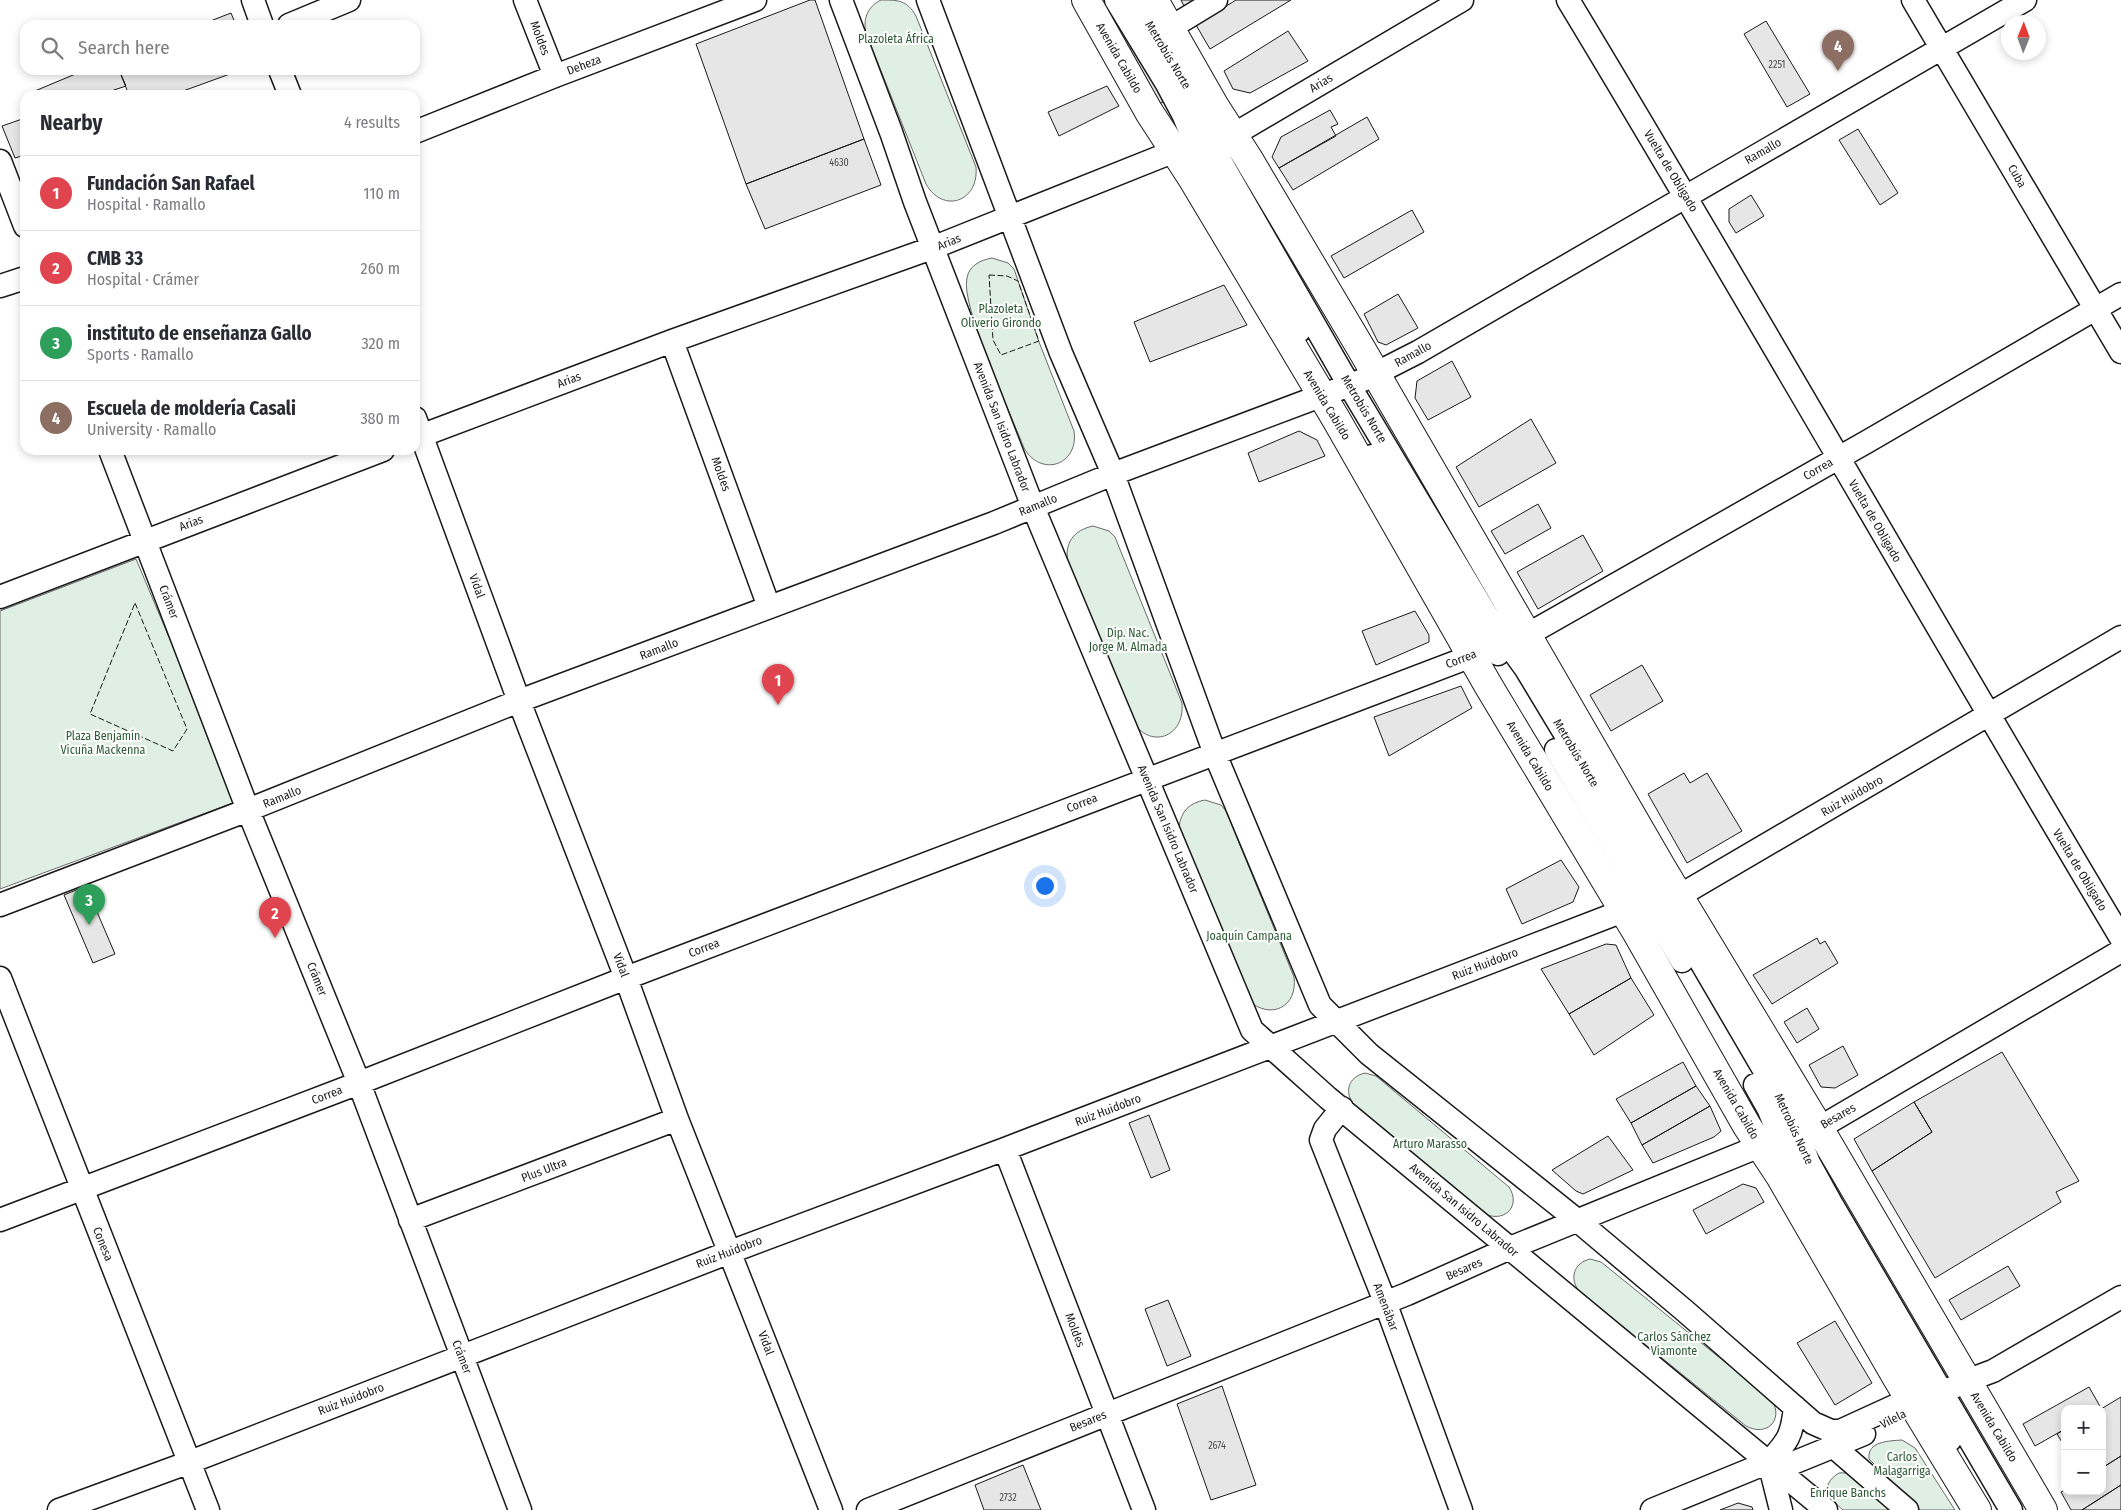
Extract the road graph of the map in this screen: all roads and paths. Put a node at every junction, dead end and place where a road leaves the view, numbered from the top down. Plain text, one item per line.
1 (253, 0) edge
2 (349, 0) edge
3 (525, 0) edge
4 (755, 0) edge
5 (841, 0) edge
6 (928, 0) edge
7 (1086, 0) edge
8 (1116, 0) edge
9 (1136, 0) edge
10 (1154, 0) edge
11 (1216, 0) edge
12 (1462, 0) edge
13 (1568, 0) edge
14 (1913, 0) edge
15 (2025, 0) edge
16 (260, 20) edge
17 (301, 20) edge
18 (1170, 28) junction
19 (1943, 48) junction
20 (282, 75) edge
21 (555, 76) junction
22 (288, 90) edge
23 (420, 130) edge
24 (1204, 143) junction
25 (0, 161) edge
26 (1686, 195) junction
27 (20, 213) edge
28 (1010, 217) junction
29 (932, 248) junction
30 (20, 280) edge
31 (0, 286) edge
32 (2121, 294) edge
33 (2096, 309) junction
34 (672, 341) junction
35 (2121, 352) edge
36 (1375, 374) junction
37 (1335, 391) junction
38 (420, 429) edge
39 (420, 438) edge
40 (112, 455) edge
41 (370, 455) edge
42 (1838, 457) junction
43 (1113, 474) junction
44 (1033, 507) junction
45 (145, 541) junction
46 (0, 597) edge
47 (769, 607) junction
48 (2121, 638) edge
49 (1500, 645) junction
50 (519, 701) junction
51 (1989, 717) junction
52 (1215, 754) junction
53 (1146, 778) junction
54 (248, 810) junction
55 (1654, 903) junction
56 (0, 905) edge
57 (2121, 938) edge
58 (2121, 951) edge
59 (0, 978) edge
60 (626, 978) junction
61 (1335, 1021) junction
62 (1271, 1047) junction
63 (358, 1083) junction
64 (1342, 1108) junction
65 (678, 1120) junction
66 (1790, 1137) junction
67 (1005, 1149) junction
68 (81, 1189) junction
69 (0, 1220) edge
70 (410, 1220) junction
71 (1578, 1221) junction
72 (1510, 1248) junction
73 (730, 1252) junction
74 (2121, 1297) edge
75 (1385, 1302) junction
76 (462, 1356) junction
77 (1966, 1381) junction
78 (1924, 1401) junction
79 (1795, 1407) junction
80 (1107, 1413) junction
81 (1834, 1447) junction
82 (190, 1462) junction
83 (1769, 1462) junction
84 (59, 1510) edge
85 (208, 1510) edge
86 (520, 1510) edge
87 (831, 1510) edge
88 (868, 1510) edge
89 (1144, 1510) edge
90 (1461, 1510) edge
91 (1652, 1510) edge
92 (1782, 1510) edge
93 (1826, 1510) edge
94 (1907, 1510) edge
95 (1976, 1510) edge
96 (1991, 1510) edge
97 (2011, 1510) edge
98 (2043, 1510) edge

1 - 16 street
2 - 17 street
3 - 21 street, Moldes
4 - 21 street, Deheza
5 - 29 street, Avenida San Isidro Labrador
6 - 28 street
7 - 24 main road, Avenida Cabildo
8 - 24 street, Metrobús Norte
9 - 24 street, Metrobús Norte
10 - 18 main road, Avenida Cabildo
11 - 18 street
12 - 24 street, Arias
13 - 26 street, Vuelta de Obligado
14 - 19 street, Cuba
15 - 19 street, Ramallo
18 - 24 main road, Avenida Cabildo
19 - 26 street, Ramallo
19 - 33 street, Cuba
20 - 22 street
21 - 23 street, Deheza
24 - 28 street, Arias
24 - 36 main road, Avenida Cabildo
24 - 37 main road, Avenida Cabildo
24 - 37 street, Metrobús Norte
25 - 27 street
26 - 36 street, Ramallo
26 - 42 street, Vuelta de Obligado
28 - 29 street, Arias
28 - 43 street
29 - 34 street, Arias
29 - 44 street, Avenida San Isidro Labrador
30 - 31 street
32 - 33 street, Correa
33 - 35 street, Cuba
33 - 42 street, Correa
34 - 38 street, Arias
34 - 47 street, Moldes
36 - 37 street, Ramallo
36 - 49 main road, Avenida Cabildo
37 - 43 street, Ramallo
37 - 49 main road, Avenida Cabildo
37 - 49 street, Metrobús Norte
39 - 50 street, Vidal
40 - 45 street, Crámer
41 - 45 street, Arias
42 - 49 street, Correa
42 - 51 street, Vuelta de Obligado
43 - 44 street, Ramallo
43 - 52 street
44 - 47 street, Ramallo
44 - 53 street, Avenida San Isidro Labrador
45 - 46 street, Arias
45 - 54 street, Crámer
47 - 50 street, Ramallo
48 - 51 street, Ruiz Huidobro
49 - 52 street, Correa
49 - 55 main road, Avenida Cabildo
49 - 55 main road, Avenida Cabildo
50 - 54 street, Ramallo
50 - 60 street, Vidal
51 - 55 street, Ruiz Huidobro
51 - 57 street, Vuelta de Obligado
52 - 53 street, Correa
52 - 61 street
53 - 60 street, Correa
53 - 62 street, Avenida San Isidro Labrador
54 - 56 street, Ramallo
54 - 63 street, Crámer
55 - 61 street, Ruiz Huidobro
55 - 66 main road, Avenida Cabildo
55 - 66 main road, Avenida Cabildo
58 - 66 street, Besares
59 - 68 street, Conesa
60 - 63 street, Correa
60 - 65 street, Vidal
61 - 62 street, Ruiz Huidobro
61 - 71 street
62 - 64 street, Avenida San Isidro Labrador
62 - 67 street, Ruiz Huidobro
63 - 68 street, Correa
63 - 70 street, Crámer
64 - 72 street, Avenida San Isidro Labrador
64 - 75 street, Amenábar
65 - 70 street, Plus Ultra
65 - 73 street, Vidal
66 - 71 street, Besares
66 - 77 main road, Avenida Cabildo
66 - 78 street, Metrobús Norte
66 - 78 main road, Avenida Cabildo
67 - 73 street, Ruiz Huidobro
67 - 80 street, Moldes
68 - 69 street, Correa
68 - 82 street, Conesa
70 - 76 street, Crámer
71 - 72 street, Besares
71 - 79 street
72 - 75 street, Besares
72 - 83 street, Avenida San Isidro Labrador
73 - 76 street, Ruiz Huidobro
73 - 87 street, Vidal
74 - 77 street, Vilela
75 - 80 street, Besares
75 - 90 street, Amenábar
76 - 82 street, Ruiz Huidobro
76 - 86 street, Crámer
77 - 78 street, Vilela
77 - 98 main road, Avenida Cabildo
78 - 79 street, Vilela
78 - 81 street, Vilela
78 - 95 main road, Avenida Cabildo
78 - 96 street, Metrobús Norte
78 - 97 street, Metrobús Norte
79 - 83 street
80 - 88 street, Besares
80 - 89 street, Moldes
81 - 83 street, Vilela
81 - 94 street
82 - 84 street, Ruiz Huidobro
82 - 85 street, Conesa
83 - 91 street, Vilela
83 - 92 street
83 - 93 street, Avenida San Isidro Labrador

